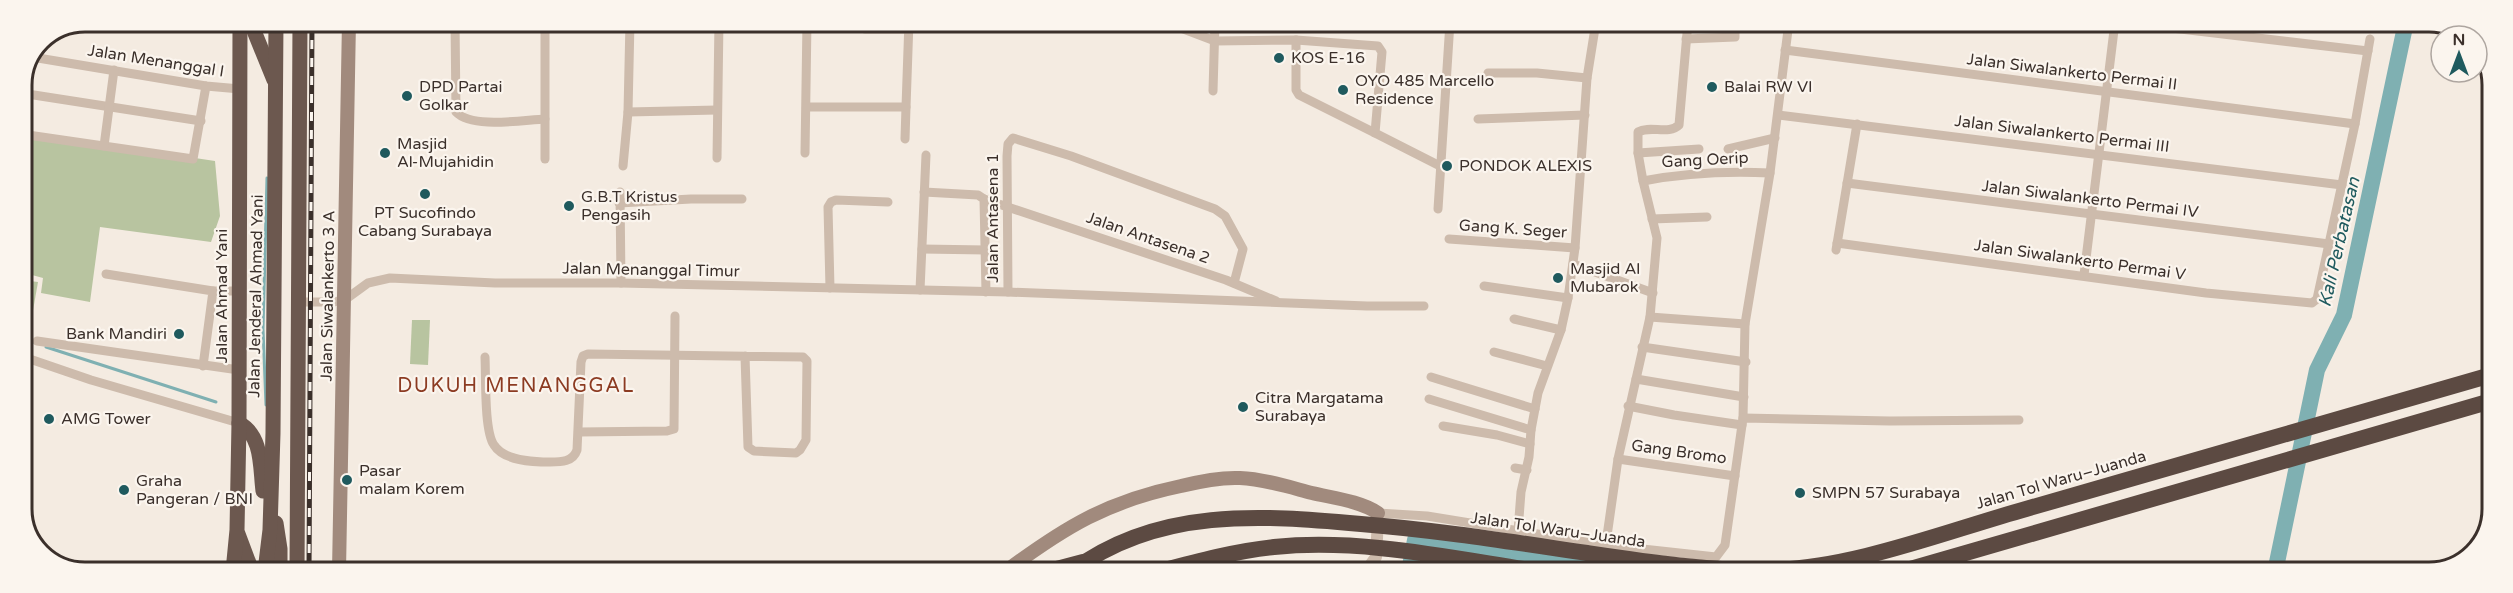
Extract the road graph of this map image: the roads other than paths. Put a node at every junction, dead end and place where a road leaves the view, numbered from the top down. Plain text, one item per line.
1 (240, 32) edge
2 (254, 32) edge
3 (276, 32) edge
4 (300, 32) edge
5 (349, 32) edge
6 (455, 32) edge
7 (545, 32) edge
8 (630, 32) edge
9 (718, 32) edge
10 (807, 32) edge
11 (909, 32) edge
12 (1191, 32) edge
13 (1215, 32) edge
14 (1448, 32) edge
15 (1594, 32) edge
16 (1687, 32) edge
17 (1735, 32) edge
18 (1788, 32) edge
19 (2114, 32) edge
20 (2206, 32) edge
21 (1686, 39) junction
22 (2370, 39) dead end
23 (1296, 40) junction
24 (1215, 41) junction
25 (1785, 50) junction
26 (2368, 51) junction
27 (39, 58) edge
28 (114, 70) junction
29 (1488, 73) dead end
30 (1587, 78) junction
31 (276, 85) junction
32 (206, 86) junction
33 (240, 88) junction
34 (1213, 91) dead end
35 (2107, 92) junction
36 (32, 95) edge
37 (109, 107) junction
38 (807, 107) junction
39 (906, 107) junction
40 (717, 110) junction
41 (628, 112) junction
42 (1778, 114) junction
43 (1585, 116) junction
44 (545, 119) junction
45 (1478, 119) dead end
46 (201, 121) junction
47 (1857, 124) junction
48 (2355, 124) junction
49 (1375, 133) junction
50 (32, 136) edge
51 (1775, 138) junction
52 (905, 139) dead end
53 (104, 146) junction
54 (1699, 149) dead end
55 (1728, 149) dead end
56 (805, 153) dead end
57 (1638, 153) junction
58 (2098, 154) junction
59 (926, 155) dead end
60 (717, 158) dead end
61 (545, 159) dead end
62 (623, 166) dead end
63 (1440, 166) junction
64 (1770, 173) junction
65 (1643, 181) junction
66 (1847, 183) junction
67 (2342, 185) junction
68 (620, 192) dead end
69 (924, 192) junction
70 (742, 199) dead end
71 (984, 199) junction
72 (888, 201) dead end
73 (619, 203) junction
74 (1007, 206) junction
75 (1438, 209) dead end
76 (2090, 215) junction
77 (1707, 217) dead end
78 (1652, 219) junction
79 (1449, 239) dead end
80 (2329, 244) junction
81 (1575, 248) junction
82 (922, 249) junction
83 (986, 250) junction
84 (1573, 264) junction
85 (106, 274) dead end
86 (2084, 275) junction
87 (621, 283) junction
88 (1234, 283) junction
89 (1484, 286) dead end
90 (830, 288) junction
91 (920, 290) junction
92 (213, 291) junction
93 (240, 291) junction
94 (986, 292) junction
95 (1008, 292) junction
96 (1653, 293) junction
97 (1568, 298) junction
98 (346, 299) junction
99 (300, 302) junction
100 (1278, 303) junction
101 (1424, 306) dead end
102 (675, 316) dead end
103 (1650, 317) junction
104 (1514, 319) dead end
105 (1745, 324) junction
106 (1561, 330) junction
107 (37, 341) dead end
108 (1642, 347) junction
109 (1494, 352) dead end
110 (675, 356) junction
111 (746, 356) junction
112 (485, 357) dead end
113 (32, 360) edge
114 (1746, 362) junction
115 (203, 366) junction
116 (1547, 366) junction
117 (239, 370) junction
118 (1431, 377) dead end
119 (2482, 378) edge
120 (1636, 379) junction
121 (1744, 397) junction
122 (1429, 399) dead end
123 (2482, 404) edge
124 (1628, 406) junction
125 (1535, 409) junction
126 (2019, 420) dead end
127 (1743, 421) junction
128 (239, 423) junction
129 (1443, 426) dead end
130 (1531, 430) junction
131 (579, 432) junction
132 (1530, 444) junction
133 (1618, 459) junction
134 (1515, 468) dead end
135 (1527, 470) junction
136 (1735, 476) junction
137 (271, 504) junction
138 (1377, 513) junction
139 (237, 530) junction
140 (270, 530) junction
141 (1518, 531) junction
142 (1605, 548) junction
143 (1244, 552) junction
144 (234, 562) edge
145 (249, 562) edge
146 (266, 562) edge
147 (280, 562) edge
148 (297, 562) edge
149 (339, 562) edge
150 (1019, 562) edge
151 (1088, 562) edge
152 (1200, 562) edge
153 (1217, 562) edge
154 (1372, 562) edge
155 (1470, 562) edge
156 (1607, 562) edge
157 (1660, 562) edge
158 (1829, 562) edge
159 (1937, 562) edge

1 - 33 highway, Jalan Ahmad Yani
2 - 31 highway
3 - 31 highway, Jalan Jenderal Ahmad Yani
4 - 99 highway
5 - 98 main road, Jalan Siwalankerto 3 A
6 - 44 street
7 - 44 street
8 - 41 street
9 - 40 street
10 - 38 street
11 - 39 street
12 - 24 street
13 - 24 street
14 - 63 street
15 - 30 street
16 - 21 street
17 - 21 street
18 - 25 street
19 - 35 street
20 - 26 street
21 - 57 street
22 - 26 street
23 - 24 street
23 - 49 street
23 - 49 street
24 - 34 street
25 - 35 street, Jalan Siwalankerto Permai II
25 - 42 street
26 - 48 street
27 - 28 street, Jalan Menanggal I
28 - 32 street, Jalan Menanggal I
28 - 37 street
29 - 30 street
30 - 43 street
31 - 137 highway, Jalan Jenderal Ahmad Yani
32 - 33 street, Jalan Menanggal I
32 - 46 street
33 - 93 highway, Jalan Ahmad Yani
35 - 48 street, Jalan Siwalankerto Permai II
35 - 58 street
36 - 37 street
37 - 46 street
37 - 53 street
38 - 39 street
38 - 56 street
39 - 52 street
40 - 41 street
40 - 60 street
41 - 62 street
42 - 47 street, Jalan Siwalankerto Permai III
42 - 51 street
43 - 45 street
43 - 81 street
44 - 61 street
46 - 53 street
47 - 58 street, Jalan Siwalankerto Permai III
47 - 66 street
48 - 67 street
49 - 63 street
50 - 53 street
51 - 55 street
51 - 64 street
54 - 57 street
57 - 65 street
58 - 67 street, Jalan Siwalankerto Permai III
58 - 76 street
59 - 69 street
63 - 75 street
64 - 65 street, Gang Oerip
64 - 105 street
65 - 78 street
66 - 76 street, Jalan Siwalankerto Permai IV
66 - 86 street, Jalan Siwalankerto Permai V
67 - 80 street
68 - 73 street
69 - 71 street, Jalan Antasena 2
69 - 82 street
70 - 73 street
71 - 74 street, Jalan Antasena 2
71 - 83 street
72 - 90 street
73 - 87 street
74 - 88 street, Jalan Antasena 2
74 - 88 street, Jalan Antasena 1
74 - 95 street, Jalan Antasena 1
76 - 80 street, Jalan Siwalankerto Permai IV
76 - 86 street
77 - 78 street
78 - 96 street
79 - 81 street, Gang K. Seger
80 - 86 street, Jalan Siwalankerto Permai V
81 - 84 street
82 - 83 street
82 - 91 street
83 - 94 street
84 - 96 street
84 - 97 street
85 - 92 street
87 - 90 street, Jalan Menanggal Timur
87 - 98 street, Jalan Menanggal Timur
88 - 100 street, Jalan Antasena 2
89 - 97 street
90 - 91 street, Jalan Menanggal Timur
91 - 94 street, Jalan Menanggal Timur
92 - 93 street
92 - 115 street
93 - 117 highway, Jalan Ahmad Yani
94 - 95 street, Jalan Menanggal Timur
95 - 100 street, Jalan Antasena 1
96 - 103 street
97 - 106 street
98 - 99 street, Jalan Menanggal Timur
98 - 149 main road, Jalan Siwalankerto 3 A
99 - 148 highway
100 - 101 street, Jalan Antasena 1
102 - 110 street
103 - 105 street
103 - 108 street
104 - 106 street
105 - 114 street
106 - 116 street
107 - 115 street
108 - 114 street
108 - 120 street
109 - 116 street
110 - 111 street
110 - 131 street
110 - 131 street
111 - 111 street
112 - 131 street
113 - 128 street
114 - 121 street
115 - 117 street
116 - 125 street
117 - 128 highway, Jalan Ahmad Yani
118 - 125 street
119 - 158 highway, Jalan Tol Waru–Juanda
120 - 121 street
120 - 124 street
121 - 127 street
122 - 130 street
123 - 159 highway
124 - 127 street
124 - 133 street
125 - 130 street
126 - 127 street
127 - 136 street
128 - 139 highway, Jalan Ahmad Yani
128 - 140 highway
129 - 132 street
130 - 132 street
132 - 135 street
133 - 136 street, Gang Bromo
133 - 142 street
134 - 135 street
135 - 141 street
136 - 142 street
137 - 140 highway, Jalan Jenderal Ahmad Yani
137 - 147 highway
138 - 141 street
138 - 150 main road
138 - 154 street
139 - 144 highway, Jalan Ahmad Yani
139 - 145 highway
140 - 146 highway, Jalan Jenderal Ahmad Yani
141 - 142 street
142 - 156 street
143 - 152 highway
143 - 153 highway
143 - 155 highway
151 - 157 highway, Jalan Tol Waru–Juanda

